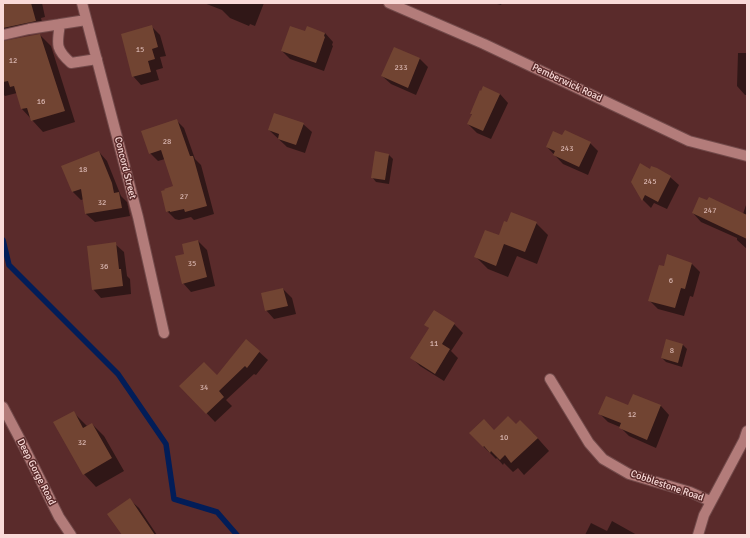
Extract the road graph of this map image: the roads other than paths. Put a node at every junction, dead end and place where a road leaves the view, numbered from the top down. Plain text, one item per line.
1 (82, 3) edge
2 (389, 3) edge
3 (86, 20) junction
4 (60, 24) junction
5 (3, 35) edge
6 (97, 59) junction
7 (747, 156) edge
8 (164, 333) dead end
9 (550, 379) dead end
10 (3, 408) edge
11 (747, 431) edge
12 (710, 501) junction
13 (699, 532) edge
14 (71, 535) edge

1 - 3 street, Concord Street
2 - 7 street, Pemberwick Road
3 - 4 street
3 - 6 street, Concord Street
4 - 5 street
4 - 6 street
6 - 8 street, Concord Street
9 - 12 street, Cobblestone Road
10 - 14 street, Deep Gorge Road
11 - 12 street
12 - 13 street

